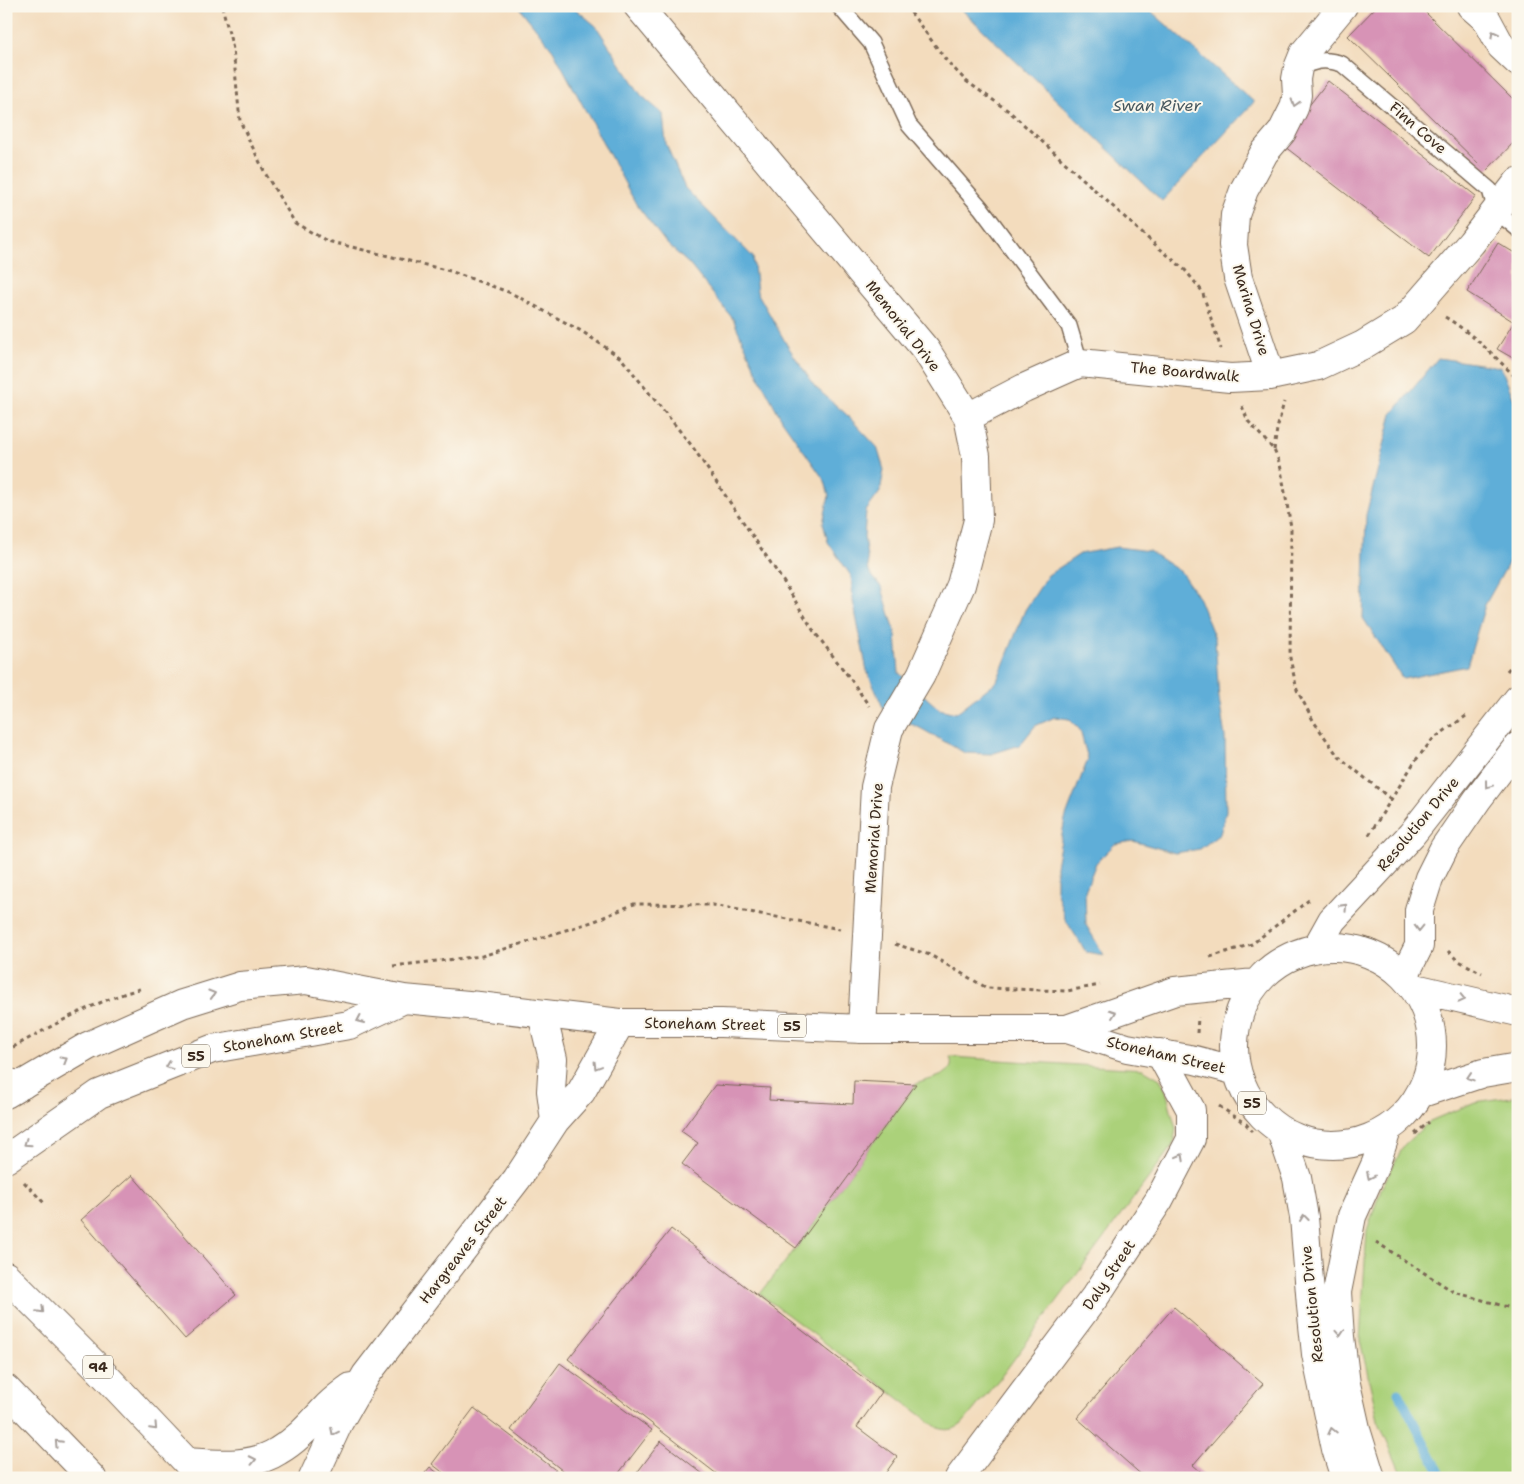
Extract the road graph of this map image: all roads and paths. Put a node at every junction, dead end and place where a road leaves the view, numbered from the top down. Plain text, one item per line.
1 (222, 6) edge
2 (638, 6) edge
3 (839, 6) edge
4 (1343, 6) edge
5 (1472, 6) edge
6 (1518, 62) edge
7 (1298, 68) junction
8 (1518, 182) edge
9 (1496, 211) junction
10 (1518, 229) edge
11 (1420, 302) junction
12 (1080, 363) junction
13 (1299, 370) junction
14 (1270, 376) junction
15 (1518, 380) edge
16 (968, 417) junction
17 (1274, 450) dead end
18 (1518, 658) edge
19 (1506, 672) dead end
20 (1518, 699) edge
21 (1471, 713) dead end
22 (889, 732) junction
23 (1518, 746) edge
24 (1382, 866) junction
25 (1314, 896) dead end
26 (868, 936) junction
27 (1317, 946) junction
28 (1446, 950) dead end
29 (388, 966) dead end
30 (1410, 982) junction
31 (1105, 984) dead end
32 (1255, 984) junction
33 (145, 988) dead end
34 (1200, 989) junction
35 (404, 1000) junction
36 (1505, 1009) edge
37 (542, 1014) junction
38 (620, 1023) junction
39 (862, 1029) junction
40 (1066, 1029) junction
41 (6, 1052) edge
42 (1160, 1053) junction
43 (1195, 1060) junction
44 (1518, 1067) edge
45 (1237, 1071) junction
46 (12, 1088) edge
47 (1422, 1093) junction
48 (1218, 1105) dead end
49 (554, 1121) junction
50 (1430, 1121) dead end
51 (1269, 1135) junction
52 (1399, 1135) junction
53 (13, 1168) edge
54 (46, 1205) dead end
55 (1370, 1238) dead end
56 (6, 1276) edge
57 (1518, 1310) edge
58 (366, 1374) junction
59 (6, 1389) edge
60 (194, 1470) edge
61 (92, 1478) edge
62 (313, 1478) edge
63 (959, 1478) edge
64 (1345, 1478) edge
65 (1371, 1478) edge

1 - 22 path
2 - 16 main road, Memorial Drive
3 - 12 lane
4 - 7 main road, Marina Drive
6 -> 5 main road
7 - 9 lane, Finn Cove
7 -> 14 main road, Marina Drive
8 - 9 main road, The Boardwalk
9 - 10 lane
9 - 11 main road, The Boardwalk
11 - 13 main road, The Boardwalk
11 - 15 path
12 - 14 main road, The Boardwalk
12 - 16 main road, The Boardwalk
13 - 14 main road, The Boardwalk
13 - 17 path
16 - 22 main road, Memorial Drive
18 - 19 path
20 - 24 main road, Resolution Drive
21 - 24 path
22 - 26 main road, Memorial Drive
23 -> 30 main road, Resolution Drive
27 -> 24 main road, Resolution Drive
25 - 34 path
26 - 29 path
26 - 31 path
26 - 39 main road, Memorial Drive
27 - 30 main road, 55
27 - 32 main road, 55
28 - 36 path
30 -> 36 main road, 55
30 - 47 main road, 55
32 - 34 main road, Stoneham Street / 55
32 - 45 main road, 55
33 - 41 path
40 -> 34 main road, Stoneham Street / 55
34 - 43 path
35 - 37 main road, Stoneham Street / 55
46 -> 35 main road, Stoneham Street / 55
35 -> 53 main road, Stoneham Street / 55
37 - 38 main road, Stoneham Street / 55
37 - 49 main road
38 - 39 main road, Stoneham Street / 55
38 -> 49 main road, Hargreaves Street
39 - 40 main road, Stoneham Street / 55
40 - 42 main road, Stoneham Street / 55
42 - 43 main road, Stoneham Street / 55
63 -> 42 main road, Daly Street
43 - 45 main road, Stoneham Street / 55
44 -> 47 main road
45 - 51 main road, 55
47 - 52 main road, 55
48 - 51 path
49 - 58 main road, Hargreaves Street
50 - 52 path
51 - 52 main road, 55
64 -> 51 main road, Resolution Drive
52 -> 65 main road, Resolution Drive
53 - 54 path
55 - 57 path
56 -> 60 main road, 94
60 -> 58 main road, Hargreaves Street
58 -> 62 main road, Hargreaves Street
61 -> 59 main road

